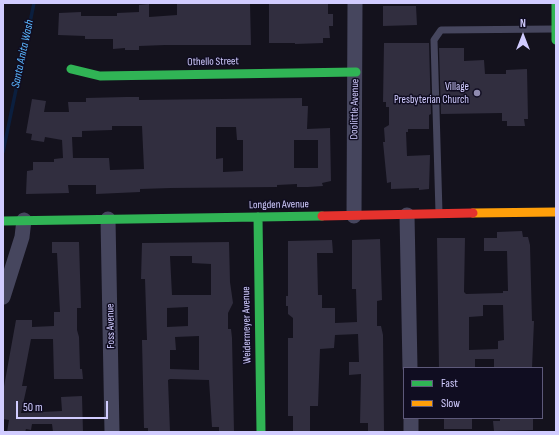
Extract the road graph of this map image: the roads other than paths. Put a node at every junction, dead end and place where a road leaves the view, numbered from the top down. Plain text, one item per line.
1 (355, 3) edge
2 (556, 3) edge
3 (556, 29) edge
4 (556, 40) edge
5 (71, 69) dead end
6 (356, 72) junction
7 (556, 212) edge
8 (439, 214) junction
9 (407, 215) junction
10 (354, 216) junction
11 (258, 217) junction
12 (24, 220) junction
13 (108, 220) junction
14 (3, 221) edge
15 (3, 297) edge
16 (410, 367) edge
17 (411, 419) edge
18 (112, 432) edge
19 (261, 432) edge
20 (411, 432) edge

1 - 6 street, Doolittle Avenue
2 - 3 street
3 - 4 street
3 - 8 lane
5 - 6 street, Othello Street
6 - 10 street, Doolittle Avenue
7 - 8 street, Longden Avenue
8 - 9 street, Longden Avenue
9 - 10 street, Longden Avenue
9 - 16 street
10 - 11 street, Longden Avenue
11 - 13 street, Longden Avenue
11 - 19 street, Weidermeyer Avenue
12 - 13 street, Longden Avenue
12 - 14 street, Longden Avenue
12 - 15 street
13 - 18 street, Foss Avenue
17 - 20 street

